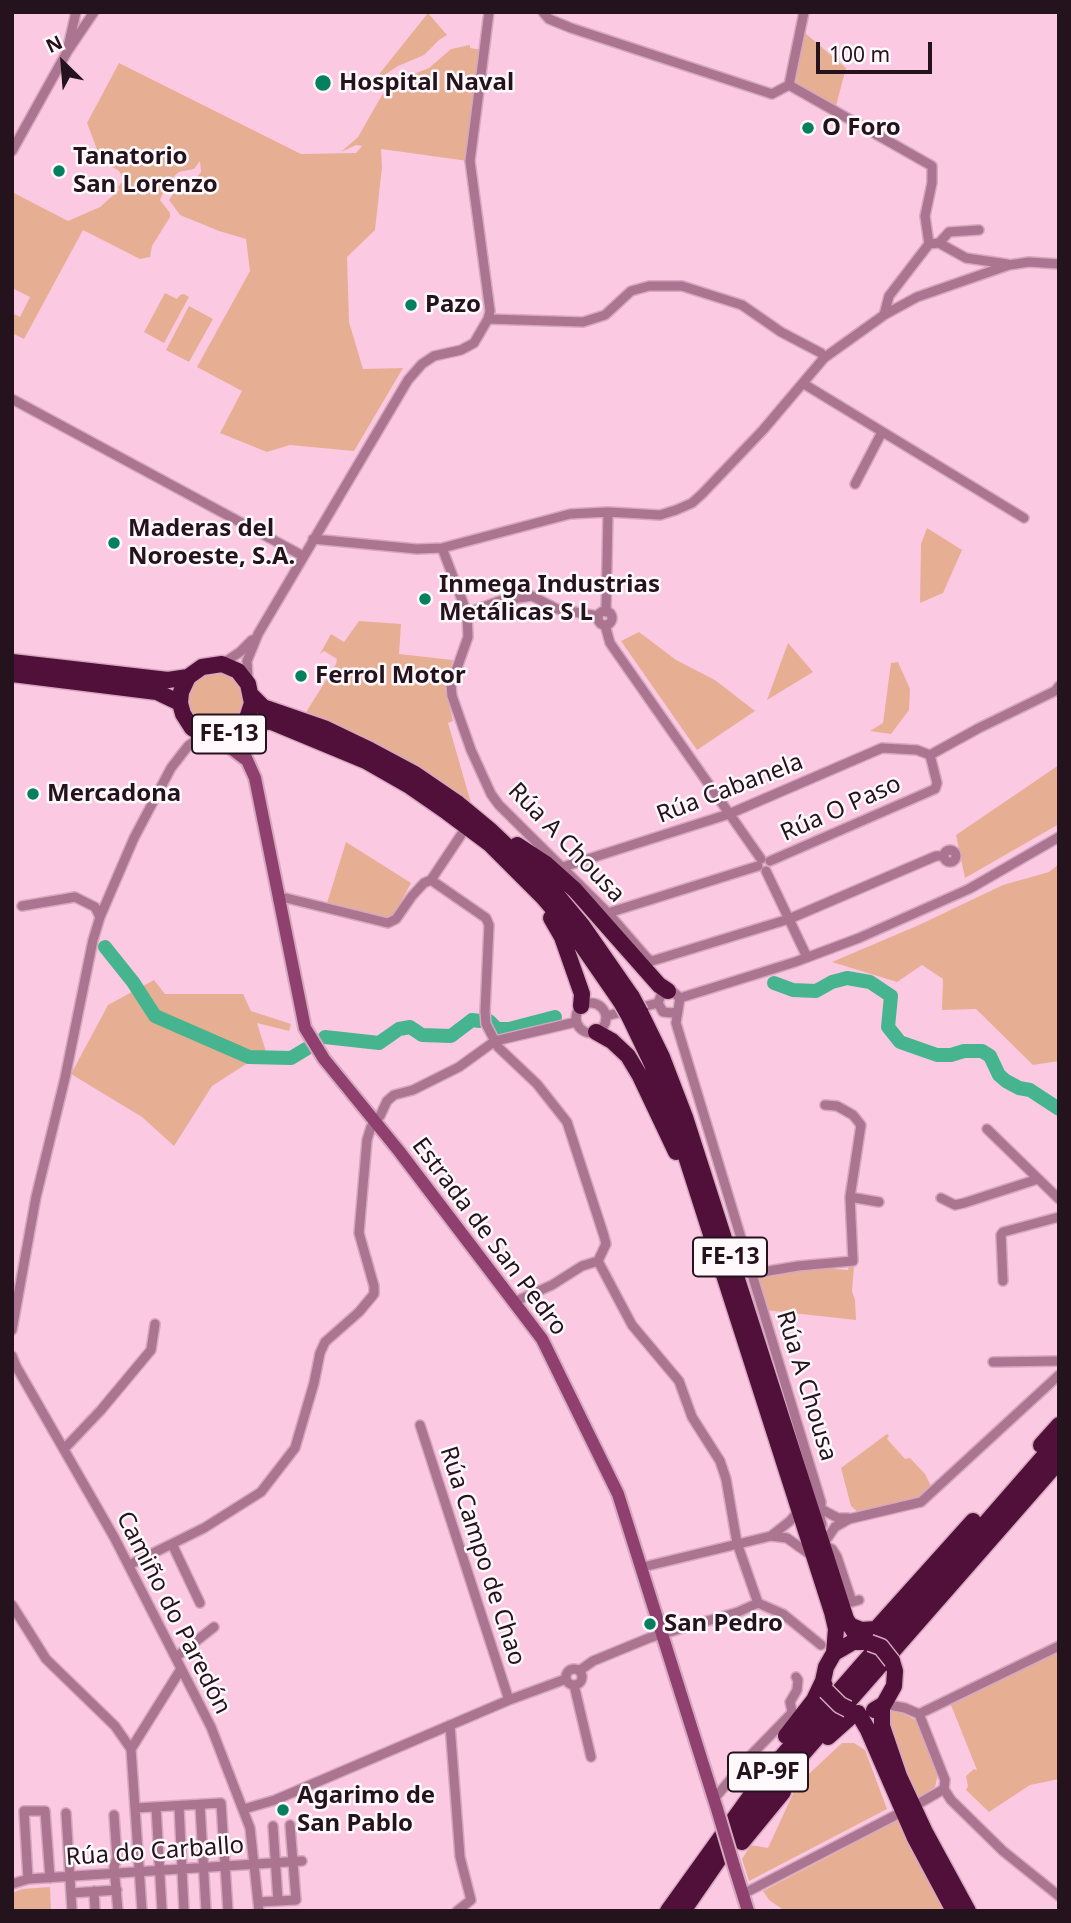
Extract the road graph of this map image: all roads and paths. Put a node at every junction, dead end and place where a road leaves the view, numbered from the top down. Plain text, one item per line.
1 (76, 12) edge
2 (94, 12) edge
3 (489, 12) edge
4 (543, 12) edge
5 (804, 12) edge
6 (67, 52) junction
7 (789, 85) junction
8 (12, 151) edge
9 (979, 230) dead end
10 (934, 243) junction
11 (1059, 264) edge
12 (1009, 265) junction
13 (884, 314) junction
14 (488, 319) junction
15 (824, 358) junction
16 (804, 384) junction
17 (12, 399) edge
18 (882, 432) junction
19 (855, 484) dead end
20 (608, 512) junction
21 (1024, 518) dead end
22 (313, 539) junction
23 (442, 548) junction
24 (303, 556) junction
25 (467, 613) junction
26 (602, 614) junction
27 (258, 634) junction
28 (12, 662) edge
29 (222, 664) junction
30 (12, 674) edge
31 (188, 677) junction
32 (1059, 686) edge
33 (250, 690) junction
34 (180, 703) junction
35 (187, 721) junction
36 (244, 724) junction
37 (209, 736) junction
38 (181, 754) junction
39 (930, 755) junction
40 (245, 759) junction
41 (729, 814) junction
42 (491, 831) junction
43 (461, 835) dead end
44 (1059, 836) edge
45 (944, 856) dead end
46 (510, 863) junction
47 (764, 864) junction
48 (563, 867) junction
49 (432, 880) junction
50 (278, 900) junction
51 (22, 906) dead end
52 (608, 914) junction
53 (100, 918) junction
54 (789, 919) junction
55 (807, 957) junction
56 (649, 959) junction
57 (667, 995) junction
58 (581, 1006) junction
59 (630, 1007) junction
60 (678, 1011) junction
61 (606, 1016) junction
62 (576, 1022) junction
63 (596, 1032) junction
64 (495, 1041) junction
65 (825, 1105) dead end
66 (375, 1121) junction
67 (987, 1129) dead end
68 (1038, 1179) junction
69 (850, 1197) junction
70 (941, 1198) dead end
71 (1059, 1199) edge
72 (879, 1202) dead end
73 (1059, 1217) edge
74 (708, 1225) junction
75 (598, 1261) junction
76 (751, 1274) junction
77 (1003, 1281) dead end
78 (514, 1302) junction
79 (155, 1324) dead end
80 (12, 1330) edge
81 (12, 1356) edge
82 (1059, 1361) edge
83 (993, 1362) dead end
84 (1059, 1375) edge
85 (419, 1424) dead end
86 (1059, 1425) edge
87 (1059, 1439) edge
88 (64, 1450) junction
89 (1059, 1461) edge
90 (1059, 1476) edge
91 (810, 1512) junction
92 (849, 1518) junction
93 (832, 1530) junction
94 (771, 1536) junction
95 (737, 1543) junction
96 (172, 1544) junction
97 (797, 1544) junction
98 (826, 1551) junction
99 (129, 1565) junction
100 (643, 1567) junction
101 (859, 1600) dead end
102 (200, 1603) dead end
103 (758, 1603) junction
104 (12, 1605) edge
105 (214, 1627) dead end
106 (663, 1633) junction
107 (1059, 1646) edge
108 (878, 1648) junction
109 (827, 1649) junction
110 (176, 1657) junction
111 (181, 1669) junction
112 (796, 1676) dead end
113 (570, 1682) junction
114 (825, 1686) junction
115 (509, 1700) junction
116 (886, 1701) junction
117 (854, 1712) junction
118 (919, 1714) junction
119 (450, 1725) junction
120 (837, 1729) junction
121 (871, 1737) junction
122 (131, 1749) junction
123 (591, 1757) dead end
124 (944, 1788) junction
125 (716, 1804) junction
126 (918, 1804) dead end
127 (179, 1805) junction
128 (200, 1805) junction
129 (156, 1807) junction
130 (136, 1808) junction
131 (244, 1809) junction
132 (66, 1813) dead end
133 (114, 1815) dead end
134 (897, 1815) dead end
135 (290, 1825) dead end
136 (273, 1826) dead end
137 (297, 1861) junction
138 (276, 1863) junction
139 (255, 1865) junction
140 (226, 1866) junction
141 (203, 1868) junction
142 (181, 1869) junction
143 (159, 1870) junction
144 (139, 1872) junction
145 (115, 1873) junction
146 (71, 1876) junction
147 (50, 1878) junction
148 (28, 1879) junction
149 (12, 1884) edge
150 (117, 1890) junction
151 (94, 1891) junction
152 (71, 1893) junction
153 (743, 1894) junction
154 (1059, 1896) edge
155 (278, 1901) junction
156 (259, 1907) edge
157 (72, 1911) edge
158 (95, 1911) edge
159 (118, 1911) edge
160 (142, 1911) edge
161 (162, 1911) edge
162 (184, 1911) edge
163 (206, 1911) edge
164 (228, 1911) edge
165 (457, 1911) edge
166 (661, 1911) edge
167 (667, 1911) edge
168 (683, 1911) edge
169 (689, 1911) edge
170 (748, 1911) edge
171 (954, 1911) edge
172 (968, 1911) edge

1 - 6 street
2 - 6 street
3 - 14 street
4 - 7 street
5 - 7 street
6 - 8 street
7 - 10 street
9 - 10 street
10 - 12 street
10 - 13 street
11 - 12 street
12 - 13 street
13 - 15 street
14 - 15 street
14 - 22 street
15 - 16 street
16 - 18 street
16 - 20 street
17 - 24 street
18 - 19 street
18 - 21 street
20 - 23 street
20 - 26 street
22 - 23 street
22 - 24 street
23 - 25 street, Rúa A Chousa
24 - 27 street
25 - 26 street
25 - 48 street, Rúa A Chousa
26 - 41 street
27 - 29 street
27 - 33 street
28 - 31 highway
29 - 31 highway
29 - 33 highway, FE-13
30 - 34 highway, FE-13
31 - 34 highway, FE-13
32 - 39 street
33 - 36 highway, FE-13
33 - 42 highway, FE-13
34 - 35 highway, FE-13
35 - 37 highway, FE-13
35 - 38 street
36 - 37 highway, FE-13
36 - 40 street
36 - 46 highway, FE-13
37 - 38 street
37 - 40 street
38 - 53 street
39 - 41 street, Rúa Cabanela
39 - 47 street, Rúa O Paso
40 - 50 street, Estrada de San Pedro
41 - 47 street
41 - 48 street, Rúa Cabanela
42 - 57 highway
42 - 59 highway, FE-13
43 - 49 street
44 - 55 street
45 - 54 street
46 - 58 highway
46 - 59 highway, FE-13
47 - 52 street, Rúa O Paso
47 - 54 street
48 - 52 street, Rúa A Chousa
49 - 50 street
49 - 64 street
50 - 66 street, Estrada de San Pedro
51 - 53 street
52 - 56 street, Rúa A Chousa
53 - 80 street
54 - 55 street
54 - 56 street
55 - 57 street
56 - 57 street, Rúa A Chousa
57 - 60 street, Rúa A Chousa
57 - 60 street
57 - 61 street
58 - 61 street
58 - 62 street
59 - 74 highway, FE-13
59 - 91 highway, FE-13
60 - 76 street, Rúa A Chousa
61 - 63 street
62 - 63 street
62 - 64 street
63 - 74 highway
64 - 66 street
64 - 75 street
65 - 69 street
66 - 78 street, Estrada de San Pedro
66 - 96 street
67 - 68 street
68 - 70 street
68 - 71 street
69 - 72 street
69 - 76 street
73 - 77 street
74 - 91 highway, FE-13
75 - 78 street
75 - 95 street
76 - 91 street, Rúa A Chousa
78 - 100 street, Estrada de San Pedro
79 - 88 street
81 - 88 street, Camiño do Paredón
82 - 83 street
84 - 92 street
85 - 115 street, Rúa Campo de Chao
86 - 108 highway
87 - 108 highway, AP-9F
88 - 99 street, Camiño do Paredón
89 - 108 highway, AP-9F
90 - 108 highway
91 - 92 street
91 - 93 street
91 - 94 street
91 - 97 street
91 - 98 highway, FE-13
92 - 93 street
93 - 98 street
93 - 98 street
94 - 95 street
94 - 97 street
95 - 100 street
95 - 103 street
96 - 99 street
96 - 102 street
97 - 98 street
98 - 101 street
98 - 108 highway, FE-13
98 - 109 highway, FE-13
99 - 110 street, Camiño do Paredón
100 - 106 street, Estrada de San Pedro
103 - 106 street
103 - 109 street
104 - 122 street
105 - 110 street
106 - 113 street, Rúa Campo de Chao
106 - 125 street, Estrada de San Pedro
107 - 118 street
108 - 109 highway
108 - 116 highway
108 - 167 highway, AP-9F
108 - 168 highway, AP-9F
109 - 114 highway, FE-13
110 - 111 street, Camiño do Paredón
111 - 122 street
111 - 131 street, Camiño do Paredón
112 - 125 street
113 - 115 street, Rúa Campo de Chao
113 - 123 street
114 - 117 highway, bridge
114 - 166 highway
115 - 119 street, Rúa Campo de Chao
116 - 117 highway
116 - 118 street
116 - 172 highway
117 - 120 highway
117 - 121 highway
118 - 124 street
119 - 131 street, Rúa Campo de Chao
119 - 165 street
120 - 121 highway
120 - 169 highway
121 - 171 highway
122 - 130 street
124 - 126 street
124 - 154 street
125 - 153 street, Estrada de San Pedro, bridge
127 - 128 street
127 - 129 street
127 - 142 street
128 - 140 street
128 - 141 street
129 - 130 street
129 - 143 street
130 - 144 street
131 - 139 street, Camiño do Paredón
132 - 146 street
133 - 145 street
134 - 153 street
135 - 137 street
136 - 138 street
137 - 138 street, Rúa do Carballo
137 - 155 street
138 - 139 street, Rúa do Carballo
138 - 155 street
139 - 140 street, Rúa do Carballo
139 - 156 street, Camiño do Paredón
140 - 141 street, Rúa do Carballo
140 - 164 street
141 - 142 street, Rúa do Carballo
141 - 163 street
142 - 143 street, Rúa do Carballo
142 - 162 street
143 - 144 street, Rúa do Carballo
143 - 161 street
144 - 145 street, Rúa do Carballo
144 - 160 street
145 - 146 street, Rúa do Carballo
145 - 150 street
146 - 147 street, Rúa do Carballo
146 - 152 street
147 - 148 street, Rúa do Carballo
147 - 148 street
148 - 149 street, Rúa do Carballo
150 - 151 street, Rúa do Carballo
150 - 159 street
151 - 152 street, Rúa do Carballo
151 - 158 street
152 - 157 street
153 - 170 street, Estrada de San Pedro
155 - 156 street, Camiño do Paredón

